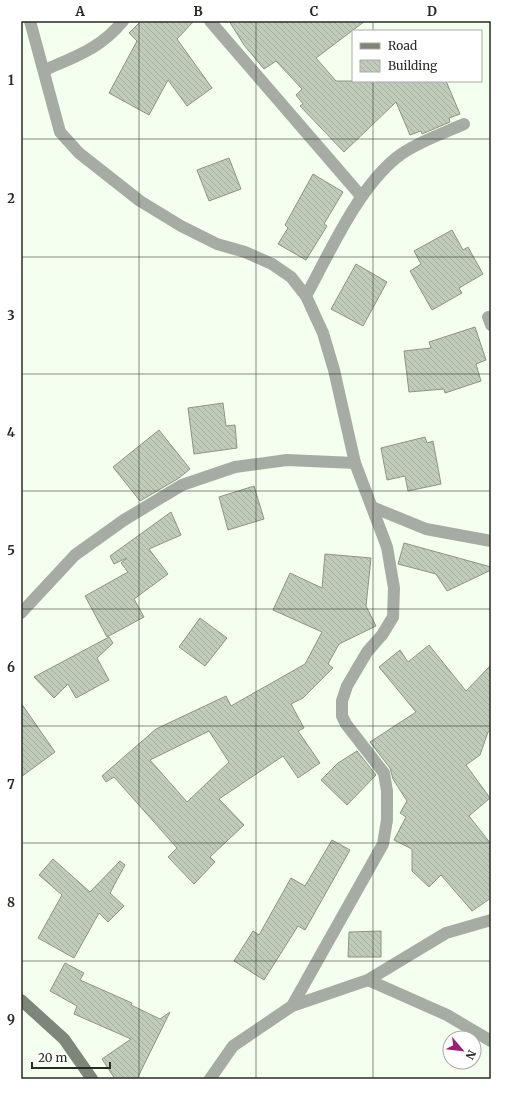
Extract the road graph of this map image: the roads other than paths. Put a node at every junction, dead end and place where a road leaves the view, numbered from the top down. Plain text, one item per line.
1 (30, 21) edge
2 (122, 21) edge
3 (210, 21) edge
4 (45, 70) junction
5 (464, 124) dead end
6 (361, 196) junction
7 (306, 296) junction
8 (355, 463) junction
9 (372, 507) junction
10 (491, 541) edge
11 (21, 613) edge
12 (491, 920) edge
13 (368, 980) junction
14 (21, 1000) edge
15 (292, 1006) junction
16 (491, 1042) edge
17 (92, 1079) edge
18 (210, 1079) edge

1 - 4 street
2 - 4 street
3 - 6 street
4 - 7 street
5 - 6 street
6 - 7 street
7 - 8 street
8 - 9 street
8 - 11 street
9 - 10 street
9 - 15 street
12 - 13 street
13 - 15 street
13 - 16 street
14 - 17 street
15 - 18 street

